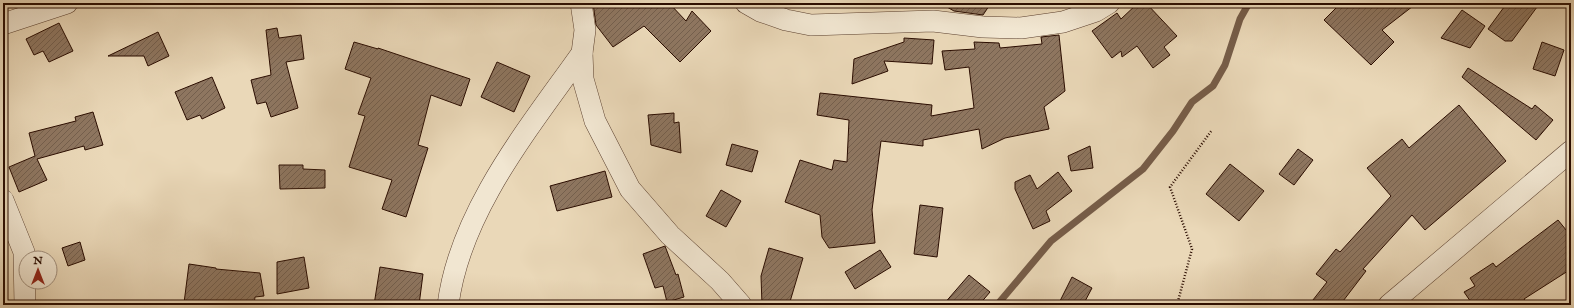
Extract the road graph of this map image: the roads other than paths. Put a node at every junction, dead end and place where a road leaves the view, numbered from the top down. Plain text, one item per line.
1 (67, 3) edge
2 (581, 3) edge
3 (746, 3) edge
4 (1109, 3) edge
5 (3, 24) edge
6 (582, 53) junction
7 (1571, 151) edge
8 (3, 200) edge
9 (25, 305) edge
10 (448, 305) edge
11 (741, 305) edge
12 (1389, 305) edge

1 - 5 street
2 - 6 street
3 - 4 street
6 - 10 street
6 - 11 street
7 - 12 street
8 - 9 street

